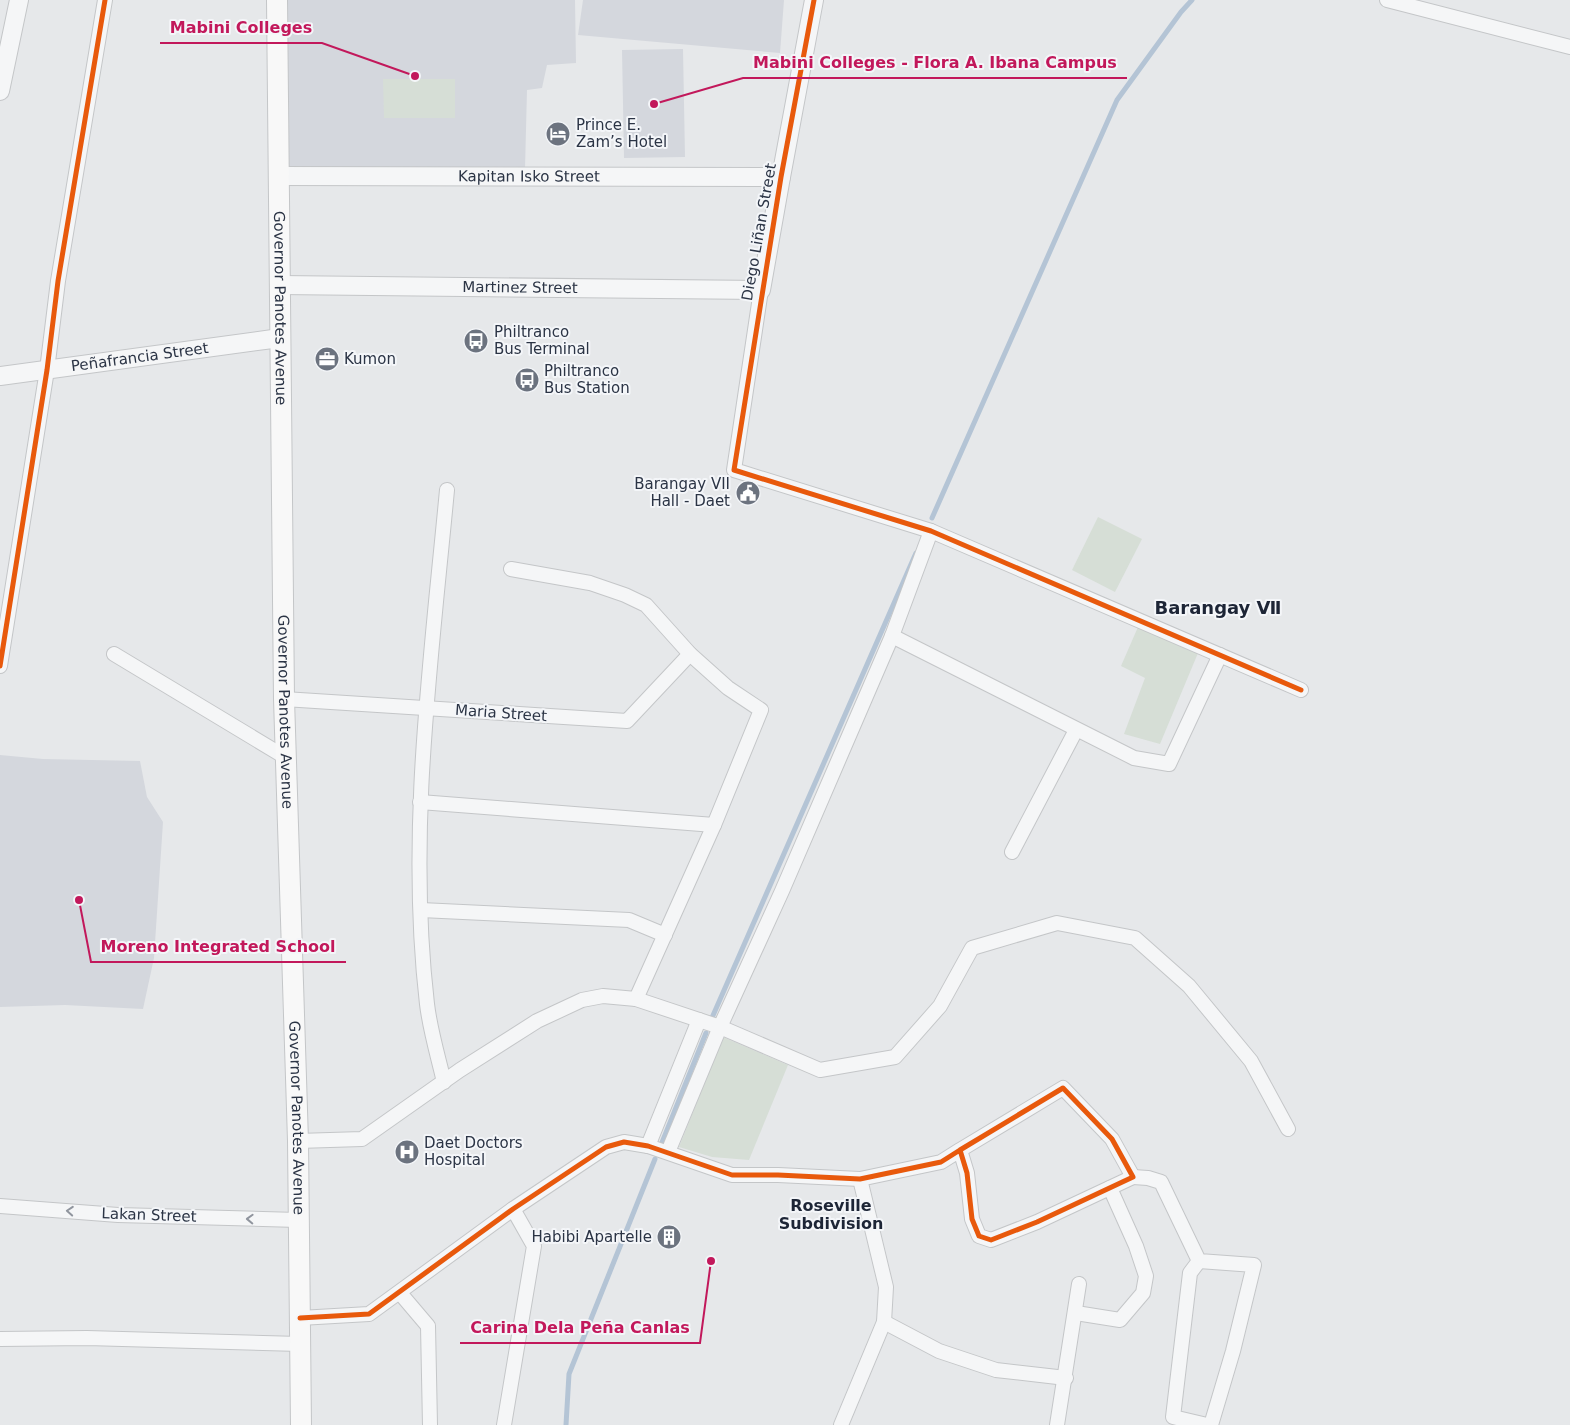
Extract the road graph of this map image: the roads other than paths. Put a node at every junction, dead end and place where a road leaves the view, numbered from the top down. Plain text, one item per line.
1 (18, 0) edge
2 (105, 0) edge
3 (277, 0) edge
4 (814, 0) edge
5 (1387, 0) edge
6 (1570, 47) edge
7 (0, 91) edge
8 (278, 176) junction
9 (781, 177) junction
10 (279, 285) junction
11 (761, 290) junction
12 (280, 338) junction
13 (47, 370) junction
14 (0, 376) edge
15 (447, 490) dead end
16 (931, 531) junction
17 (511, 570) dead end
18 (892, 636) junction
19 (114, 654) dead end
20 (690, 654) junction
21 (1220, 655) junction
22 (0, 666) edge
23 (1301, 690) dead end
24 (284, 699) junction
25 (426, 708) junction
26 (1076, 730) junction
27 (286, 757) junction
28 (420, 802) junction
29 (714, 825) junction
30 (1012, 852) dead end
31 (420, 910) junction
32 (665, 935) junction
33 (636, 999) junction
34 (699, 1020) junction
35 (720, 1026) junction
36 (444, 1082) junction
37 (1288, 1129) dead end
38 (298, 1141) junction
39 (648, 1146) junction
40 (960, 1150) junction
41 (668, 1152) junction
42 (1133, 1177) junction
43 (860, 1179) junction
44 (1110, 1188) junction
45 (0, 1206) edge
46 (513, 1210) junction
47 (298, 1220) junction
48 (1199, 1261) junction
49 (1079, 1284) dead end
50 (400, 1293) junction
51 (1076, 1313) junction
52 (300, 1318) junction
53 (884, 1322) junction
54 (0, 1339) edge
55 (300, 1344) junction
56 (1066, 1378) junction
57 (301, 1425) edge
58 (430, 1425) edge
59 (504, 1425) edge
60 (841, 1425) edge
61 (1058, 1425) edge
62 (1207, 1425) edge
63 (1211, 1425) edge

1 - 7 street
2 - 13 street
3 - 8 main road, Governor Panotes Avenue
4 - 9 street, Diego Liñan Street
5 - 6 street
8 - 9 street, Kapitan Isko Street
8 - 10 main road, Governor Panotes Avenue
9 - 11 street, Diego Liñan Street
10 - 11 street, Martinez Street
10 - 12 main road, Governor Panotes Avenue
11 - 16 street, Diego Liñan Street
12 - 13 street, Peñafrancia Street
12 - 24 main road, Governor Panotes Avenue
13 - 14 street, Peñafrancia Street
13 - 22 street
15 - 25 street
16 - 18 street
16 - 21 street
17 - 20 street
18 - 26 street
18 - 35 street
19 - 27 street
20 - 25 street, Maria Street
20 - 29 street
21 - 23 street
21 - 26 street
24 - 25 street, Maria Street
24 - 27 main road, Governor Panotes Avenue
25 - 28 street
26 - 30 street
27 - 38 main road, Governor Panotes Avenue
28 - 29 street
28 - 31 street
29 - 32 street
31 - 32 street
31 - 36 street
32 - 33 street
33 - 34 street
33 - 36 street
34 - 35 street
34 - 39 street
35 - 37 street
35 - 41 street
36 - 38 street
38 - 47 main road, Governor Panotes Avenue
39 - 41 street
39 - 46 street
40 - 42 street
40 - 43 street
40 - 44 street
41 - 43 street
42 - 44 street
42 - 48 street
43 - 53 street
44 - 51 street
47 -> 45 street, Lakan Street
46 - 50 street
46 - 59 street
47 - 52 main road, Governor Panotes Avenue
48 - 62 street
48 - 63 street
49 - 51 street
50 - 52 street
50 - 58 street
51 - 56 street
52 - 55 main road, Governor Panotes Avenue
53 - 56 street
53 - 60 street
54 - 55 street
55 - 57 main road, Governor Panotes Avenue
56 - 61 street

